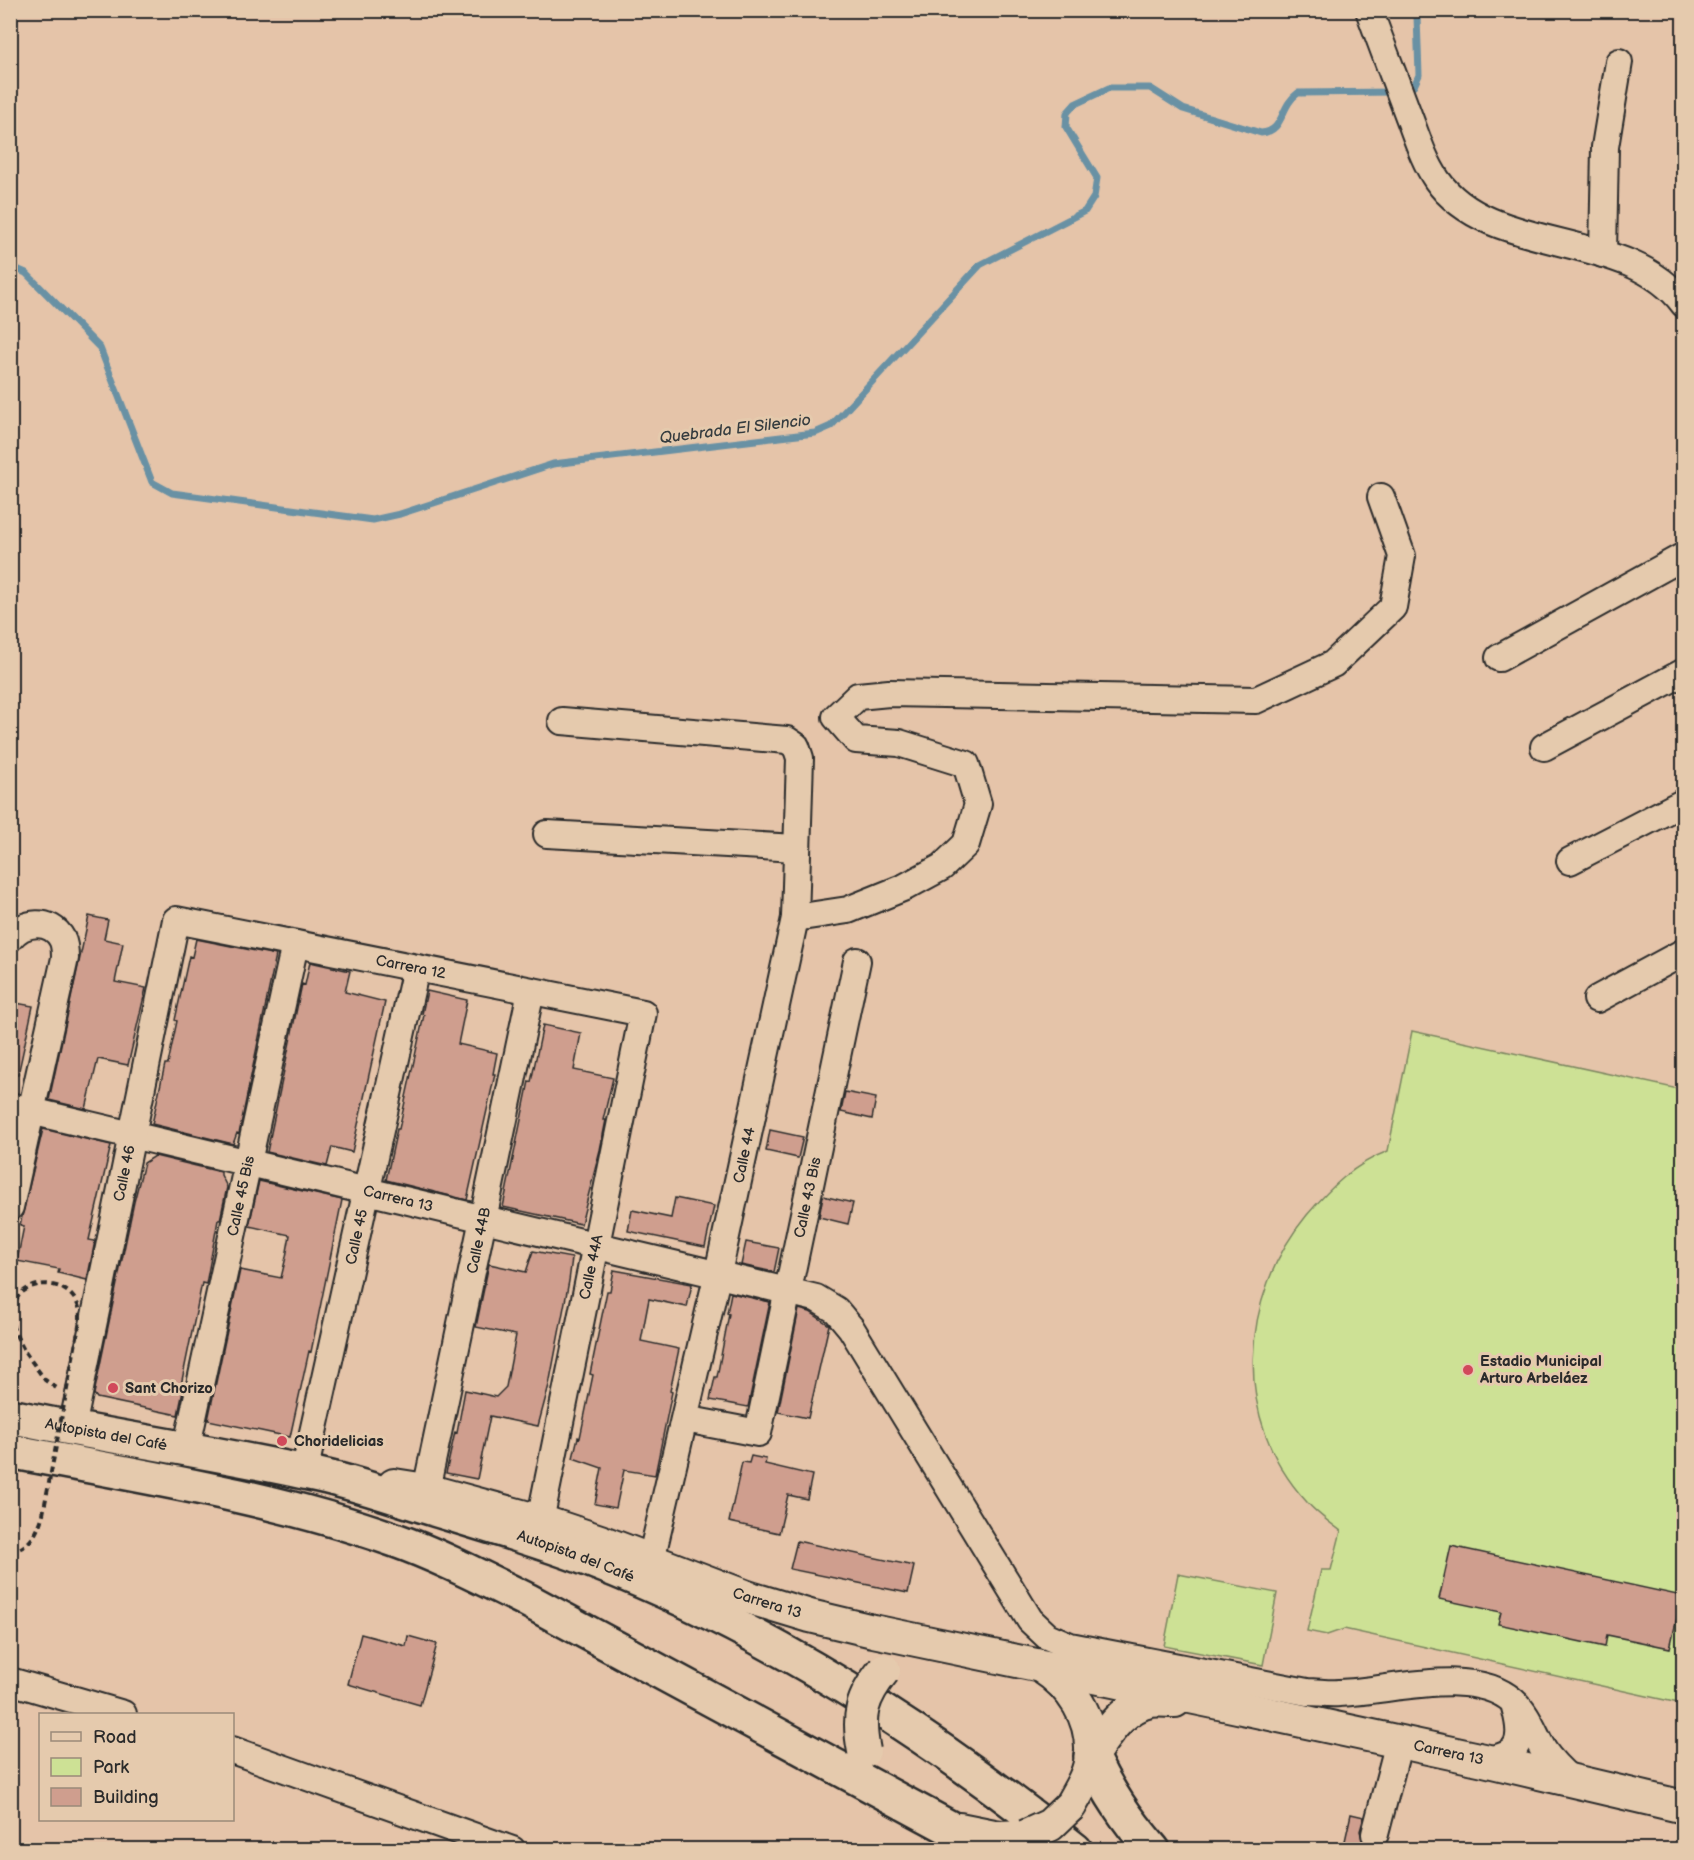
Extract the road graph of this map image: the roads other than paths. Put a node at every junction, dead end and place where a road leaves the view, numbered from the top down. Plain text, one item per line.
1 (1369, 10) edge
2 (1619, 62) dead end
3 (1603, 254) junction
4 (1683, 304) edge
5 (1381, 497) dead end
6 (1683, 556) edge
7 (1499, 658) dead end
8 (1683, 672) edge
9 (562, 721) dead end
10 (1544, 747) dead end
11 (1683, 802) edge
12 (547, 834) dead end
13 (797, 848) junction
14 (1570, 861) dead end
15 (10, 912) edge
16 (795, 918) junction
17 (176, 920) joint
18 (41, 924) junction
19 (10, 938) edge
20 (295, 944) junction
21 (1683, 952) edge
22 (857, 961) dead end
23 (416, 968) junction
24 (531, 991) junction
25 (1597, 999) dead end
26 (643, 1013) joint
27 (21, 1108) edge
28 (134, 1135) junction
29 (248, 1162) junction
30 (367, 1190) junction
31 (10, 1207) edge
32 (483, 1218) junction
33 (596, 1244) junction
34 (718, 1273) junction
35 (787, 1290) junction
36 (10, 1401) edge
37 (10, 1416) edge
38 (685, 1419) junction
39 (63, 1427) junction
40 (186, 1450) junction
41 (10, 1451) edge
42 (316, 1475) junction
43 (426, 1490) junction
44 (540, 1521) junction
45 (651, 1560) junction
46 (946, 1646) junction
47 (1041, 1666) junction
48 (10, 1681) edge
49 (1214, 1701) junction
50 (1514, 1701) junction
51 (120, 1713) edge
52 (1400, 1742) junction
53 (234, 1751) edge
54 (1091, 1756) junction
55 (1484, 1760) junction
56 (1572, 1781) junction
57 (897, 1798) junction
58 (1683, 1807) edge
59 (947, 1826) junction
60 (1375, 1834) dead end
61 (512, 1850) edge
62 (991, 1850) edge
63 (1075, 1850) edge
64 (1152, 1850) edge

1 - 3 street
2 - 3 street
3 - 4 street
5 - 16 street
6 - 7 street
8 - 10 street
9 - 13 street, Calle 44
11 - 14 street
12 - 13 street
13 - 16 street, Calle 44
15 - 18 street
16 - 34 street, Calle 44
17 - 20 street, Carrera 12
17 - 28 street, Calle 46
18 - 19 street
18 - 27 street
20 - 23 street, Carrera 12
20 - 29 street, Calle 45 Bis
21 - 25 street
22 - 35 street, Calle 43 Bis
23 - 24 street, Carrera 12
23 - 30 street, Calle 45
24 - 26 street, Carrera 12
24 - 32 street, Calle 44B
26 - 33 street, Calle 44A
27 - 28 street, Carrera 13
27 - 31 street
28 - 29 street, Carrera 13
28 - 39 street, Calle 46
29 - 30 street, Carrera 13
29 - 40 street, Calle 45 Bis
30 - 32 street, Carrera 13
30 - 42 street, Calle 45
32 - 33 street, Carrera 13
32 - 43 street, Calle 44B
33 - 34 street, Carrera 13
33 - 44 street, Calle 44A
34 - 35 street, Carrera 13
34 - 38 street, Calle 44
35 - 38 street, Calle 43 Bis
35 - 50 street, Carrera 13
36 - 39 street
37 - 39 highway, Autopista del Café
38 - 45 street, Calle 44
39 - 40 highway, Autopista del Café
40 - 42 highway, Autopista del Café
41 - 57 highway
42 - 43 main road, Carrera 13
42 - 63 highway, Autopista del Café
43 - 44 main road, Carrera 13
44 - 45 main road, Carrera 13
45 - 46 main road, Carrera 13
46 - 47 main road, Carrera 13
46 - 57 main road, bridge
47 - 49 main road, Carrera 13
47 - 54 main road
48 - 51 street
49 - 52 main road, Carrera 13
49 - 54 main road, Carrera 13
50 - 55 street
50 - 56 street
52 - 55 main road, Carrera 13
52 - 60 street
53 - 61 street
54 - 59 main road, bridge
54 - 64 highway
55 - 56 main road, Carrera 13
56 - 58 main road, Carrera 13
57 - 59 highway
59 - 62 highway

